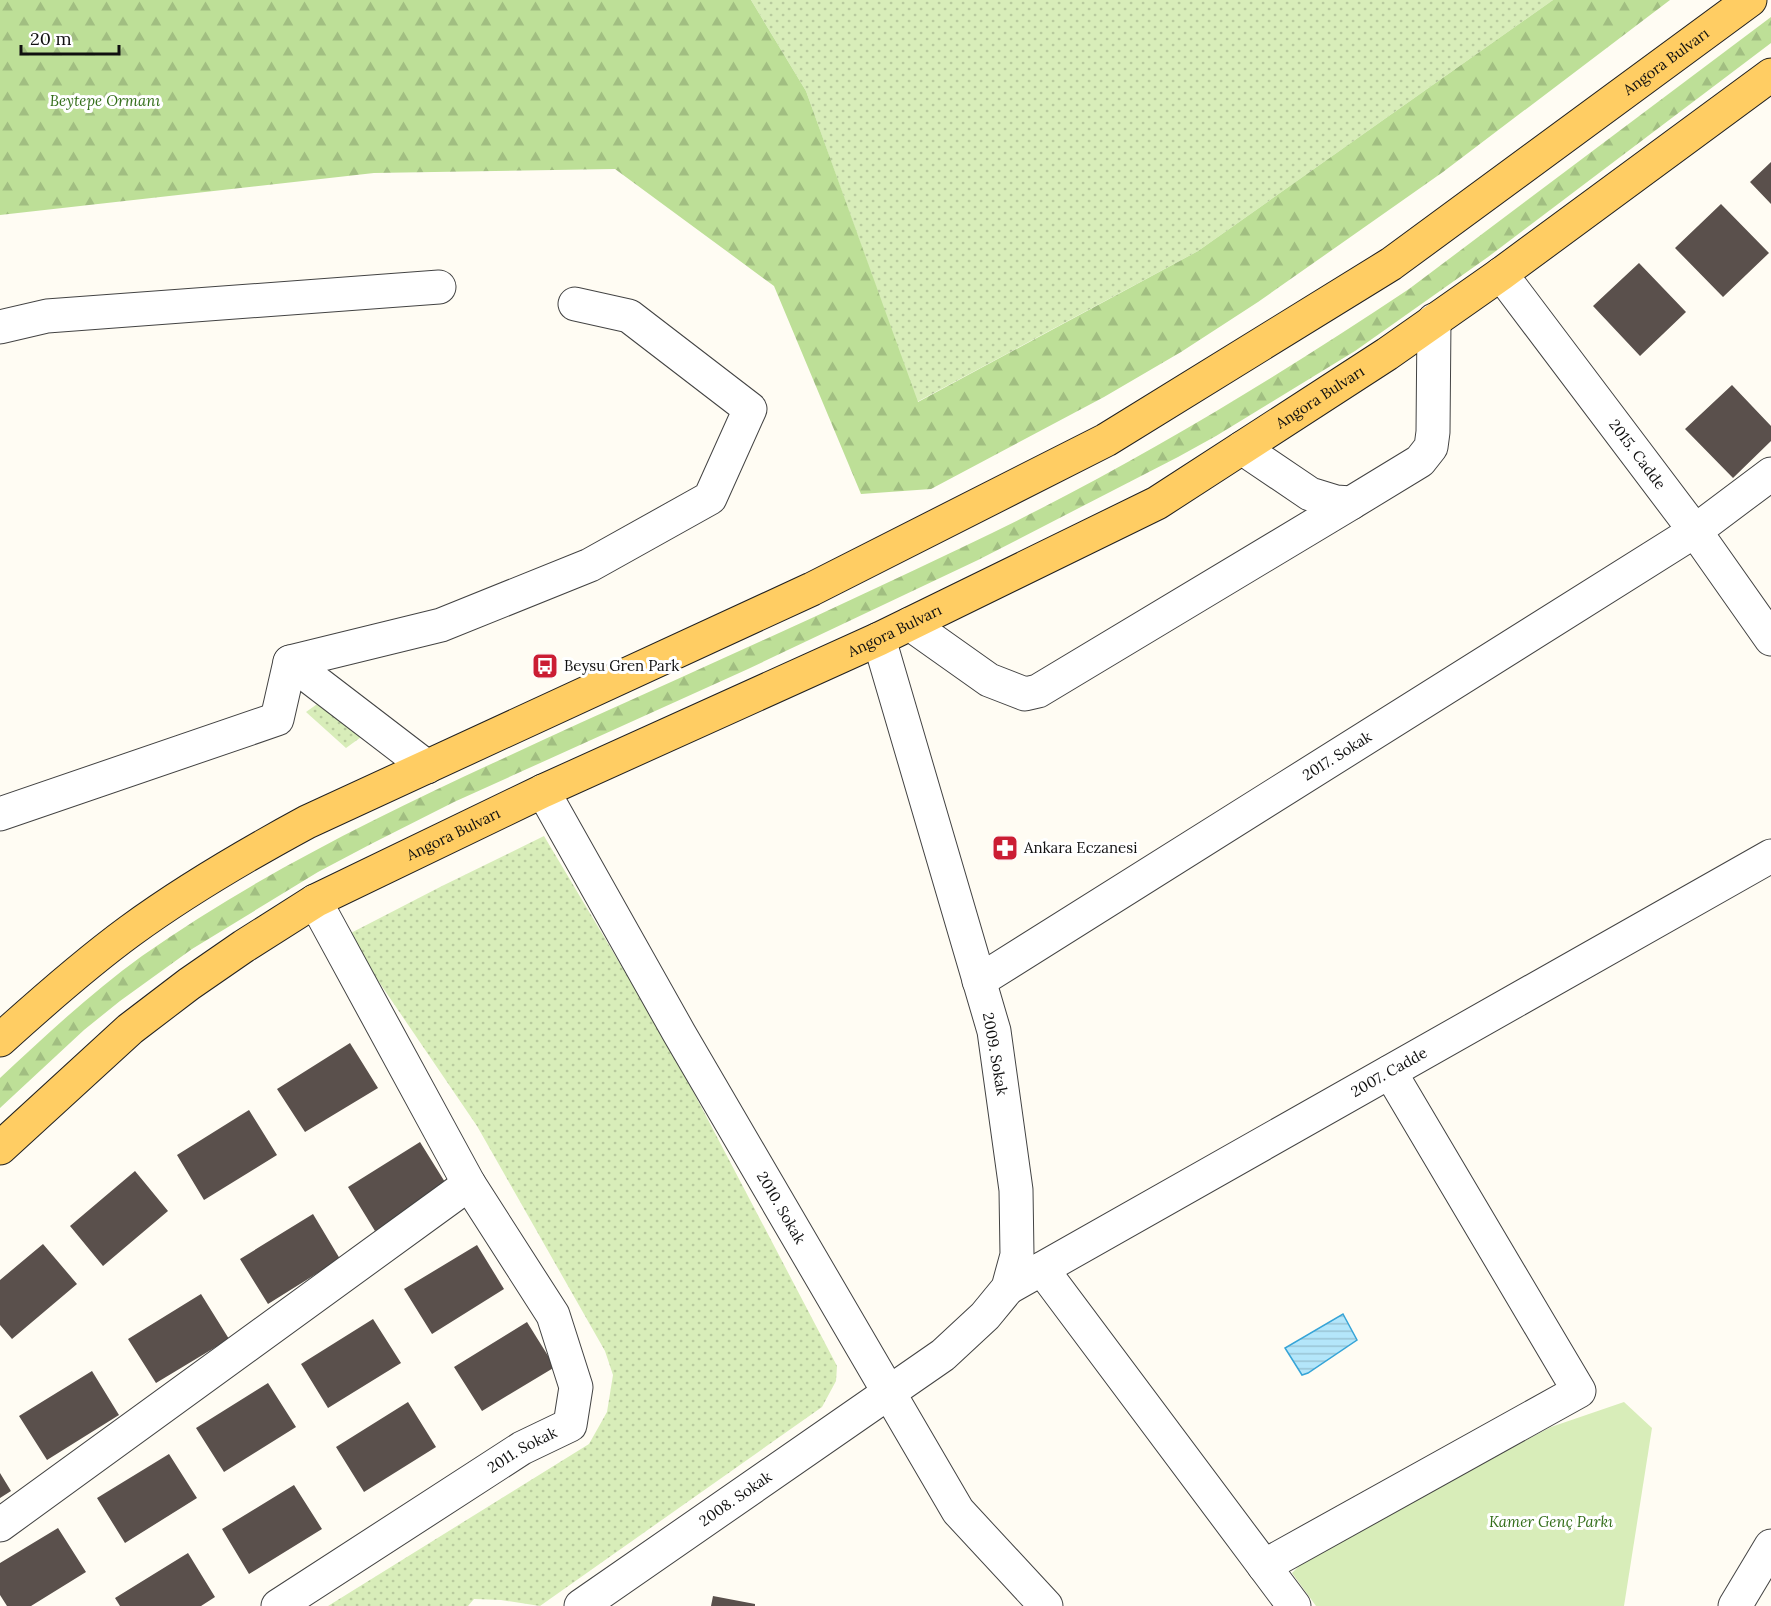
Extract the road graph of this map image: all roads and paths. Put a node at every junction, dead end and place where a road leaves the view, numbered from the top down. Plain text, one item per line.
1 (1750, 0) edge
2 (1771, 75) edge
3 (1501, 274) junction
4 (439, 287) dead end
5 (575, 304) dead end
6 (1434, 320) junction
7 (0, 327) edge
8 (1242, 448) junction
9 (1771, 474) edge
10 (1351, 502) junction
11 (1695, 531) junction
12 (910, 624) junction
13 (879, 639) junction
14 (1771, 639) edge
15 (290, 662) junction
16 (427, 767) junction
17 (543, 791) junction
18 (0, 814) edge
19 (1771, 856) edge
20 (315, 901) junction
21 (979, 981) junction
22 (0, 1040) edge
23 (1390, 1072) junction
24 (0, 1148) edge
25 (469, 1184) junction
26 (1042, 1269) junction
27 (1008, 1288) junction
28 (888, 1392) junction
29 (0, 1525) edge
30 (1771, 1546) edge
31 (1264, 1566) junction
32 (278, 1606) edge
33 (581, 1606) edge
34 (1046, 1606) edge
35 (1294, 1606) edge
36 (1735, 1606) edge

1 - 16 main road, Angora Bulvarı
2 - 3 main road, Angora Bulvarı
3 - 6 main road, Angora Bulvarı
3 - 11 street, 2015. Cadde
4 - 7 street
5 - 15 street
6 - 8 main road, Angora Bulvarı
6 - 10 street
8 - 10 street
8 - 12 main road, Angora Bulvarı
9 - 11 street, 2017. Sokak
10 - 12 street
11 - 14 street, 2015. Cadde
11 - 21 street, 2017. Sokak
12 - 13 main road, Angora Bulvarı
13 - 17 main road, Angora Bulvarı
13 - 21 street, 2009. Sokak
15 - 16 street
15 - 18 street
16 - 22 main road, Angora Bulvarı
17 - 20 main road, Angora Bulvarı
17 - 28 street, 2010. Sokak
19 - 23 street, 2007. Cadde
20 - 24 main road, Angora Bulvarı
20 - 25 street
21 - 27 street, 2009. Sokak
23 - 26 street, 2007. Cadde
23 - 31 street
25 - 29 street
25 - 32 street, 2011. Sokak
26 - 27 street, 2007. Cadde
26 - 31 street
27 - 28 street, 2009. Sokak
28 - 33 street, 2008. Sokak
28 - 34 street, 2010. Sokak
30 - 36 street
31 - 35 street

